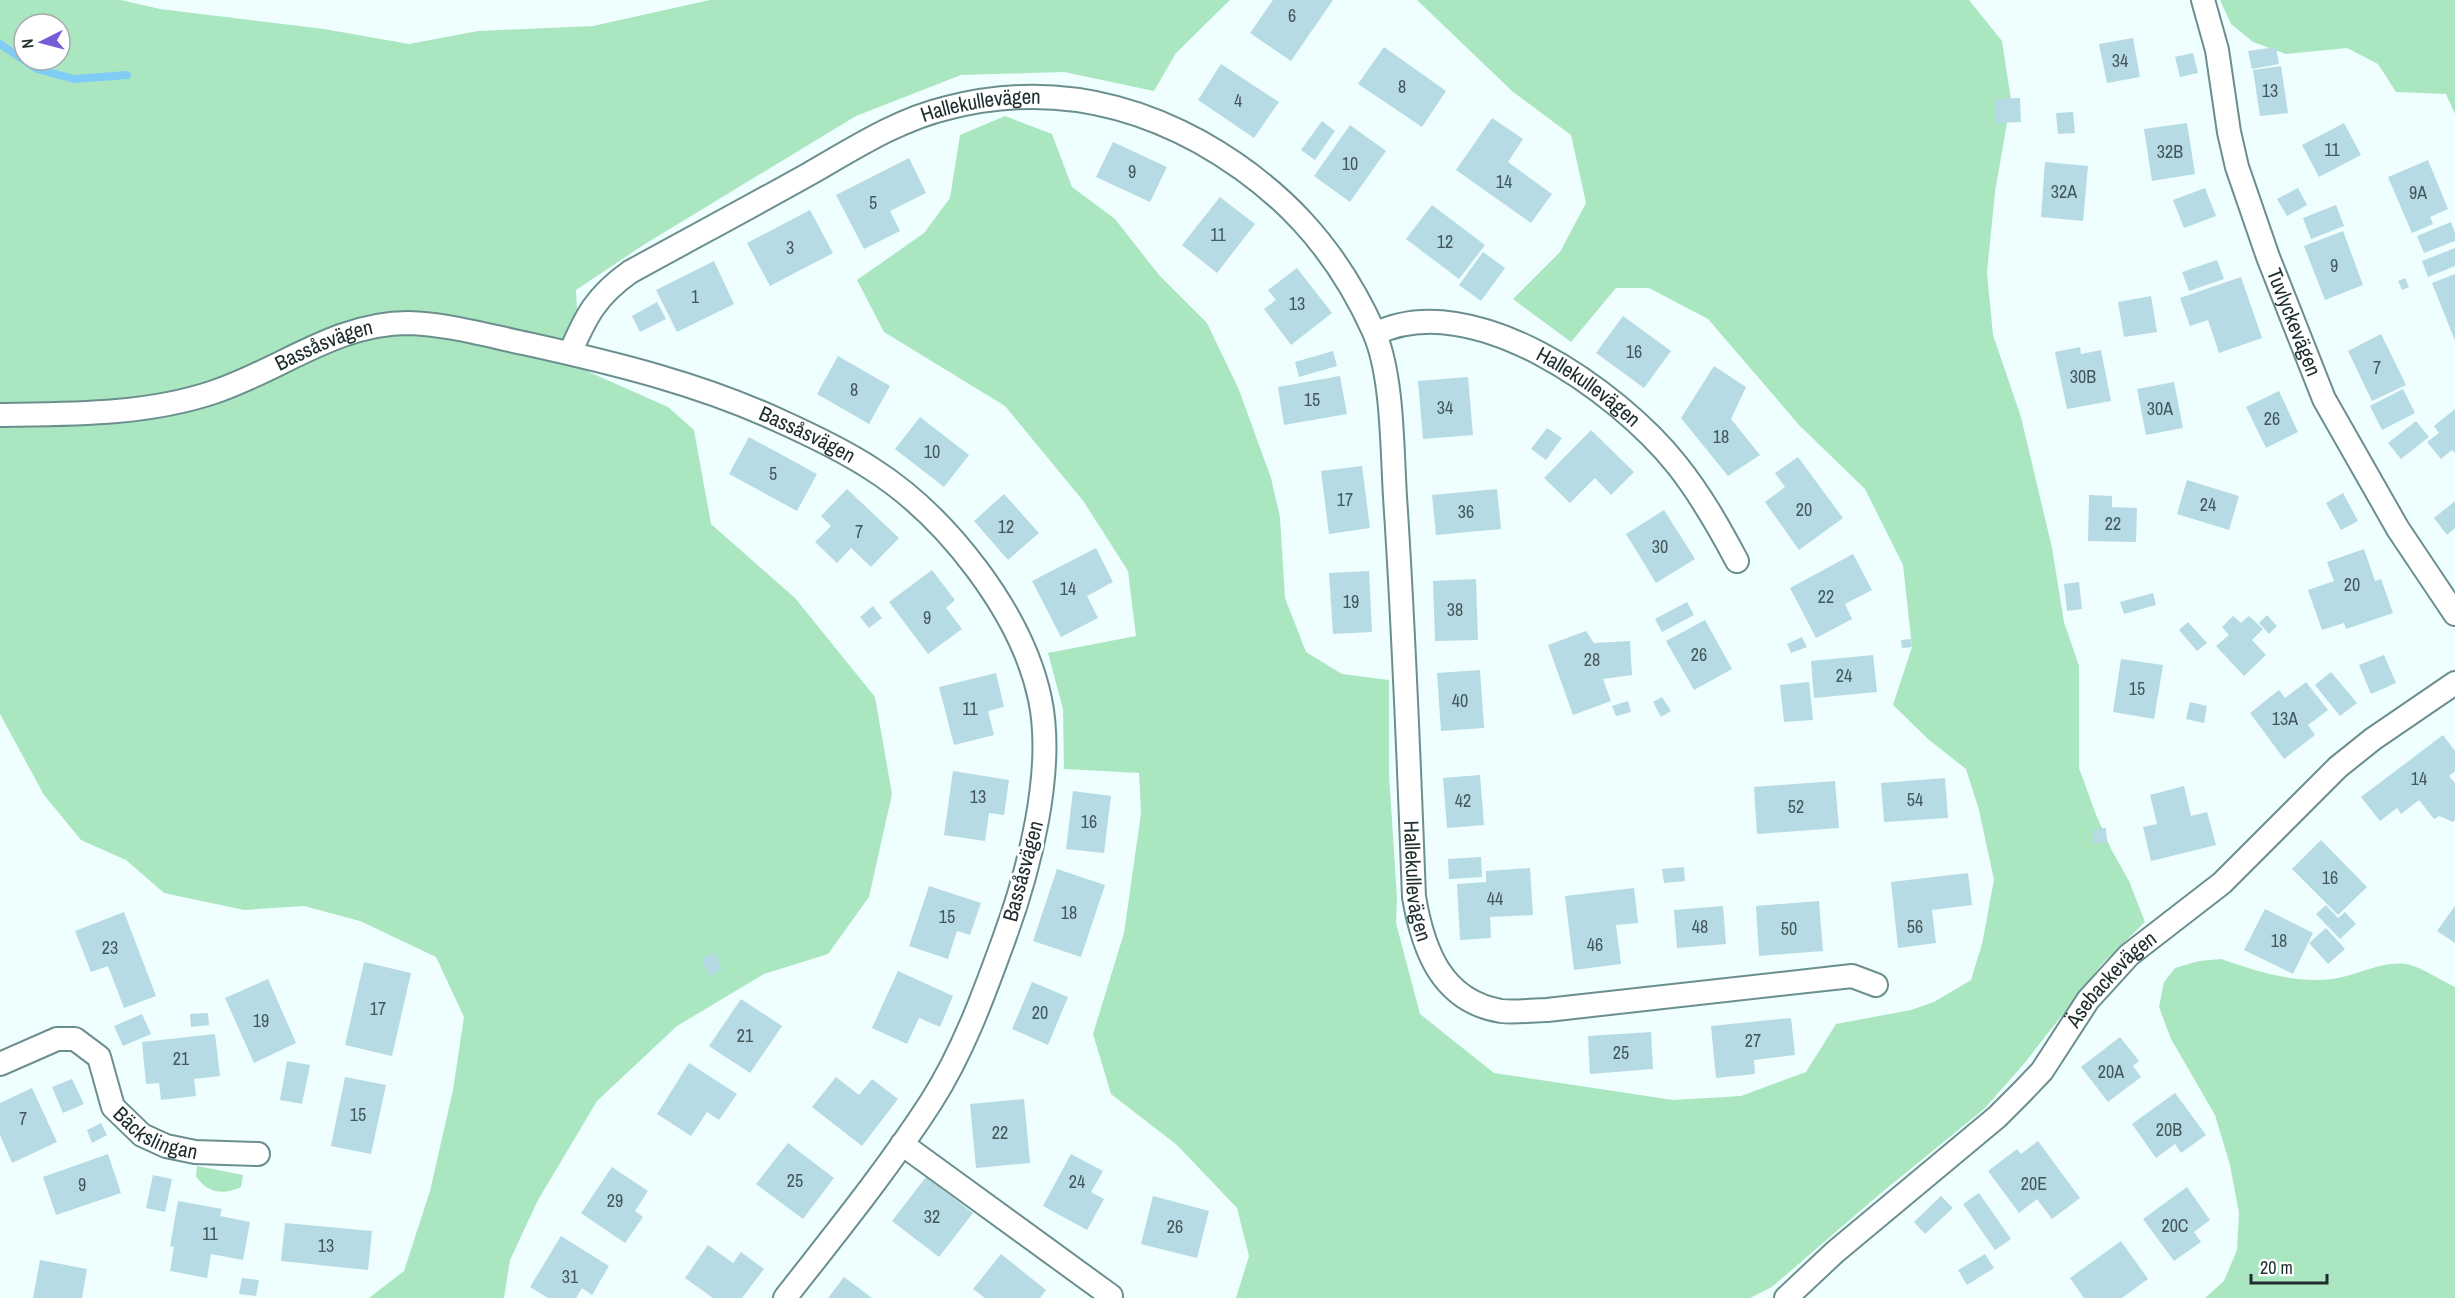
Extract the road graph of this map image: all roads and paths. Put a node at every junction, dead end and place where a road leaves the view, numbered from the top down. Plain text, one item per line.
1 (2203, 0) edge
2 (1375, 334) junction
3 (570, 353) junction
4 (0, 415) edge
5 (1737, 561) dead end
6 (2455, 614) edge
7 (2455, 683) edge
8 (1876, 985) dead end
9 (0, 1064) edge
10 (902, 1144) junction
11 (258, 1154) dead end
12 (1111, 1296) dead end
13 (785, 1298) edge
14 (1786, 1298) edge

1 - 6 street, Tuvlyckevägen
2 - 3 street, Hallekullevägen
2 - 5 street, Hallekullevägen
2 - 8 street, Hallekullevägen
3 - 4 street, Bassåsvägen
3 - 10 street, Bassåsvägen
7 - 14 street, Äsebackevägen
9 - 11 street, Bäckslingan
10 - 12 street
10 - 13 street, Bassåsvägen

